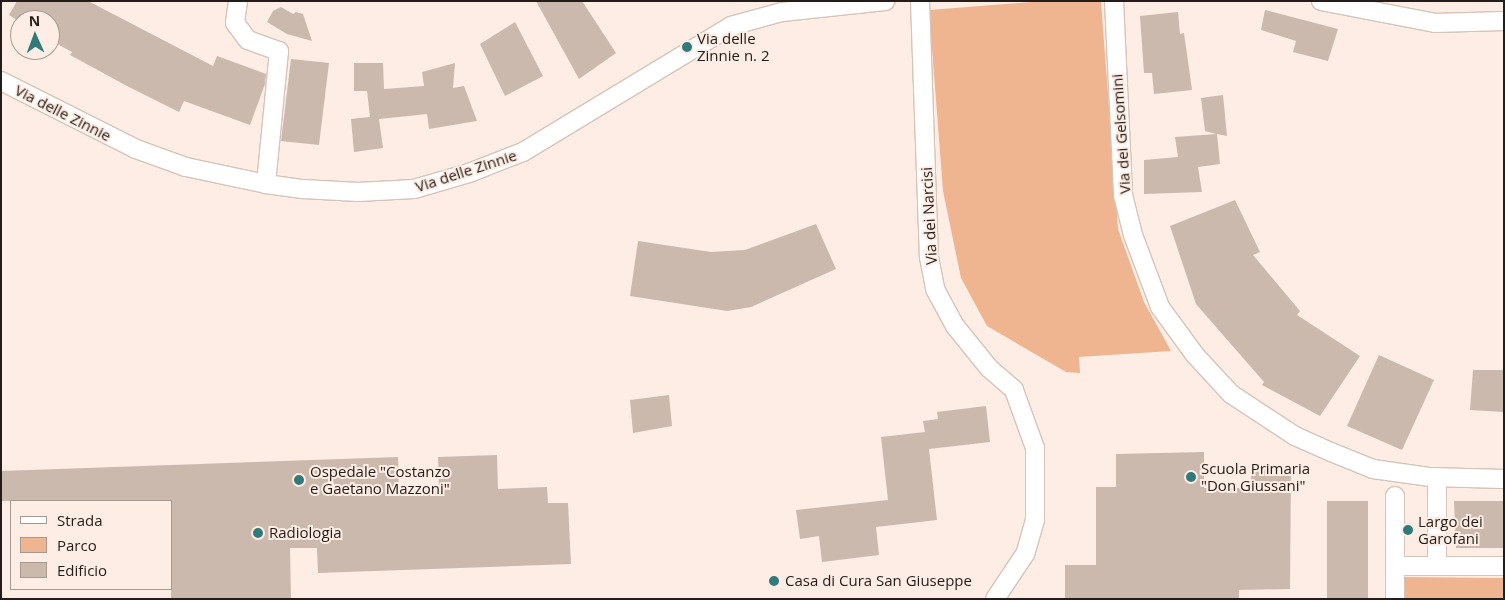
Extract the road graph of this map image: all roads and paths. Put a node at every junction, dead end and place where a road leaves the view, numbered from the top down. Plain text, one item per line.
1 (238, 1) edge
2 (885, 1) edge
3 (920, 1) edge
4 (1114, 1) edge
5 (1321, 1) edge
6 (1504, 21) edge
7 (1, 81) edge
8 (266, 184) junction
9 (1437, 478) junction
10 (1504, 479) edge
11 (1395, 496) dead end
12 (1395, 566) junction
13 (1437, 566) junction
14 (1504, 566) edge
15 (995, 599) edge
16 (1395, 599) edge

1 - 8 street
2 - 8 street, Via delle Zinnie
3 - 15 street, Via dei Narcisi
4 - 9 street, Via dei Gelsomini
5 - 6 street
7 - 8 street, Via delle Zinnie
9 - 10 street, Via dei Gelsomini
9 - 13 street
11 - 12 street
12 - 13 street
12 - 16 street
13 - 14 street

